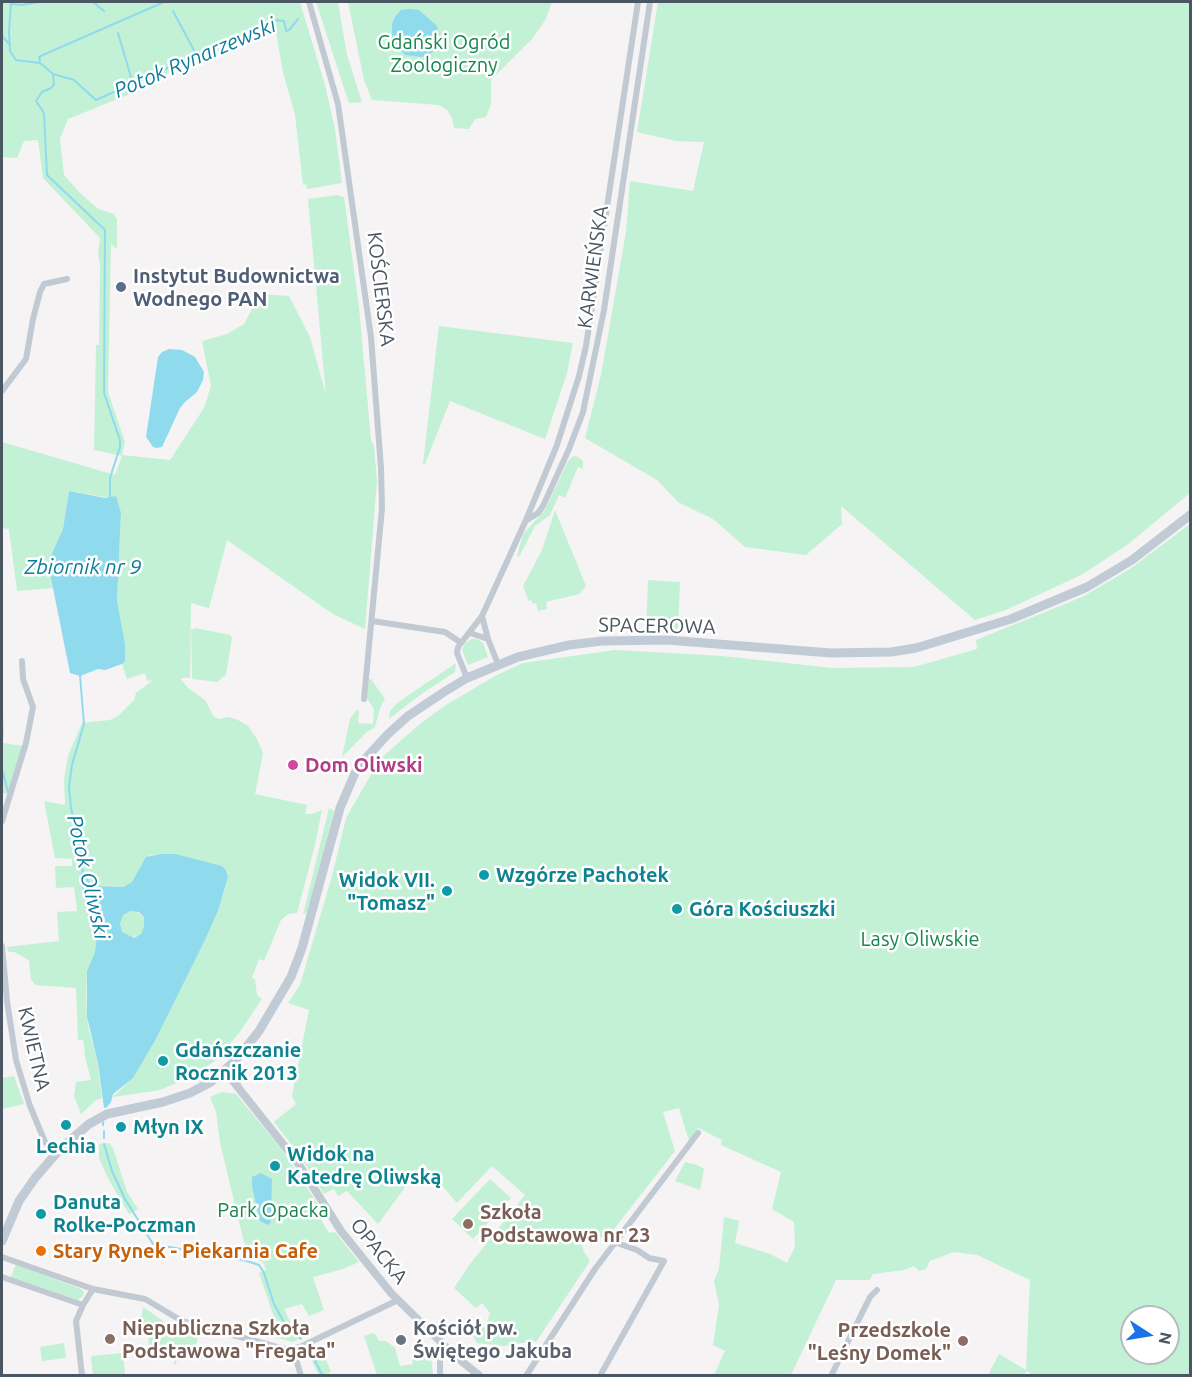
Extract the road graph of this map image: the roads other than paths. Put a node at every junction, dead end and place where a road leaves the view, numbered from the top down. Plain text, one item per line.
1 (309, 2) edge
2 (638, 2) edge
3 (650, 2) edge
4 (67, 279) dead end
5 (2, 391) edge
6 (1191, 515) edge
7 (526, 520) junction
8 (482, 616) junction
9 (372, 621) junction
10 (470, 633) junction
11 (488, 639) junction
12 (460, 642) junction
13 (22, 661) dead end
14 (498, 664) junction
15 (467, 678) junction
16 (364, 699) dead end
17 (2, 821) edge
18 (2, 946) edge
19 (236, 1060) junction
20 (225, 1071) junction
21 (237, 1085) junction
22 (698, 1133) dead end
23 (54, 1154) junction
24 (2, 1240) edge
25 (614, 1242) junction
26 (2, 1257) edge
27 (2, 1277) edge
28 (93, 1289) junction
29 (877, 1290) dead end
30 (398, 1300) junction
31 (83, 1305) junction
32 (445, 1347) junction
33 (293, 1349) junction
34 (82, 1376) edge
35 (301, 1376) edge
36 (440, 1376) edge
37 (480, 1376) edge
38 (526, 1376) edge
39 (600, 1376) edge
40 (831, 1376) edge

1 - 9 street, KOŚCIERSKA
2 - 7 street, KARWIEŃSKA
3 - 7 street, KARWIEŃSKA
4 - 5 street
6 - 14 main road, SPACEROWA
7 - 8 street, KARWIEŃSKA
8 - 10 street, KARWIEŃSKA
8 - 11 street
9 - 12 street
9 - 16 street, KOŚCIERSKA
10 - 11 street
10 - 12 street, KARWIEŃSKA
11 - 14 street
12 - 15 street
13 - 17 street
14 - 15 main road, SPACEROWA
15 - 19 main road, SPACEROWA
18 - 23 street, KWIETNA
19 - 20 main road, SPACEROWA
19 - 21 street
20 - 21 street, OPACKA
20 - 23 main road, SPACEROWA
21 - 30 street, OPACKA
22 - 25 street
23 - 24 main road, SPACEROWA
25 - 38 street
25 - 39 street
26 - 28 street
27 - 31 street
28 - 31 street
28 - 33 street
29 - 40 street
30 - 32 street, OPACKA
30 - 33 street
31 - 34 street
32 - 36 street
32 - 37 street, OPACKA
33 - 35 street

